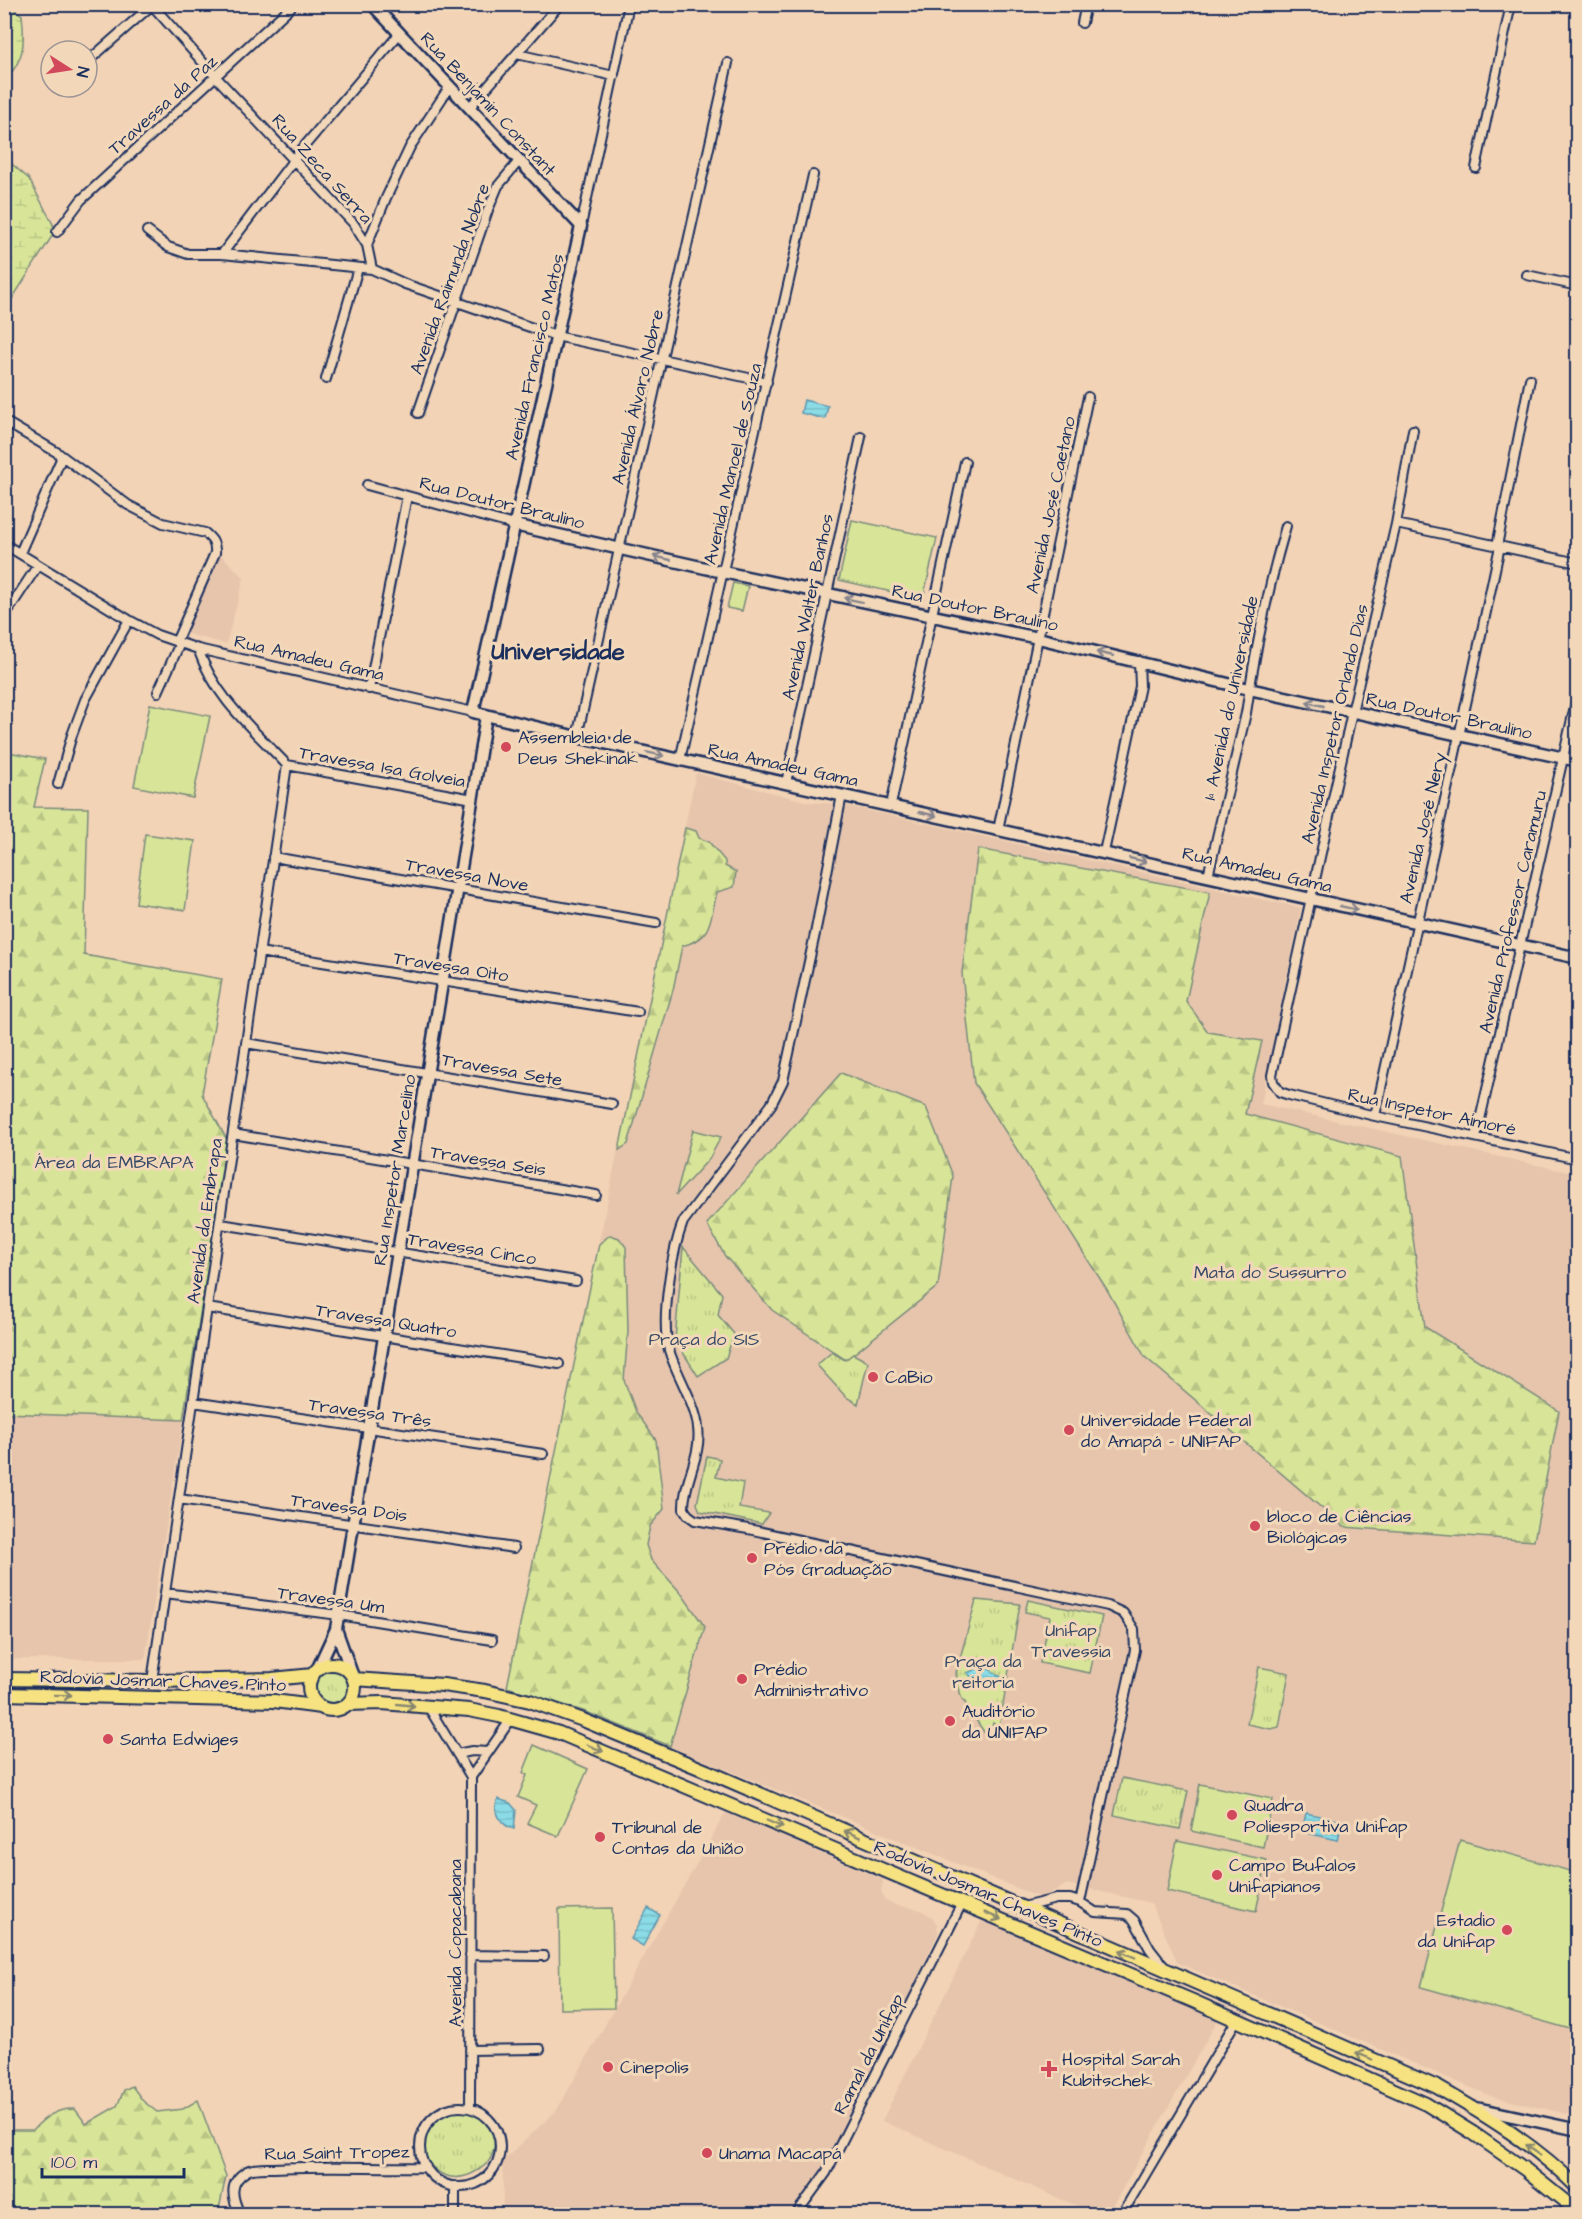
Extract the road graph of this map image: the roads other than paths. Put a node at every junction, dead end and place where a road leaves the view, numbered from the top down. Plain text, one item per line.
1 (152, 4) edge
2 (294, 4) edge
3 (372, 4) edge
4 (560, 4) edge
5 (1086, 4) edge
6 (1511, 4) edge
7 (628, 9) dead end
8 (1082, 23) dead end
9 (399, 34) junction
10 (99, 51) edge
11 (517, 54) junction
12 (728, 63) dead end
13 (614, 76) junction
14 (216, 77) junction
15 (450, 86) junction
16 (470, 107) junction
17 (295, 160) junction
18 (519, 161) junction
19 (1476, 168) dead end
20 (813, 175) dead end
21 (581, 226) junction
22 (147, 231) dead end
23 (57, 232) dead end
24 (368, 245) junction
25 (222, 254) junction
26 (358, 268) junction
27 (372, 269) junction
28 (1527, 275) dead end
29 (1578, 286) edge
30 (457, 303) junction
31 (556, 336) junction
32 (662, 358) junction
33 (326, 379) dead end
34 (1530, 379) dead end
35 (767, 382) junction
36 (1088, 397) dead end
37 (418, 413) dead end
38 (4, 421) edge
39 (1413, 430) dead end
40 (861, 437) dead end
41 (58, 453) junction
42 (965, 462) dead end
43 (367, 486) dead end
44 (407, 496) junction
45 (1396, 524) junction
46 (514, 525) junction
47 (1286, 526) dead end
48 (4, 544) edge
49 (1498, 546) junction
50 (620, 548) junction
51 (20, 553) junction
52 (1578, 563) edge
53 (38, 565) junction
54 (723, 572) junction
55 (826, 594) junction
56 (4, 616) edge
57 (932, 616) junction
58 (129, 620) junction
59 (1038, 638) junction
60 (178, 642) junction
61 (198, 649) junction
62 (1139, 661) junction
63 (369, 689) junction
64 (1249, 689) junction
65 (158, 692) dead end
66 (1578, 693) edge
67 (473, 712) junction
68 (1352, 712) junction
69 (486, 716) junction
70 (1461, 735) junction
71 (577, 737) junction
72 (1563, 758) junction
73 (680, 760) junction
74 (1578, 761) edge
75 (287, 765) junction
76 (786, 783) junction
77 (58, 784) dead end
78 (842, 795) junction
79 (473, 799) junction
80 (891, 805) junction
81 (998, 830) junction
82 (1104, 852) junction
83 (273, 857) junction
84 (1208, 876) junction
85 (458, 889) junction
86 (1310, 900) junction
87 (1416, 922) junction
88 (656, 923) dead end
89 (1521, 945) junction
90 (259, 952) junction
91 (1578, 958) edge
92 (443, 981) junction
93 (638, 1012) dead end
94 (246, 1043) junction
95 (428, 1073) junction
96 (1280, 1092) joint
97 (612, 1104) dead end
98 (1375, 1116) junction
99 (233, 1134) junction
100 (1476, 1137) junction
101 (1578, 1159) edge
102 (413, 1164) junction
103 (596, 1195) dead end
104 (221, 1224) junction
105 (398, 1252) junction
106 (576, 1281) dead end
107 (207, 1308) junction
108 (384, 1336) junction
109 (559, 1364) dead end
110 (194, 1402) junction
111 (369, 1428) junction
112 (543, 1454) dead end
113 (179, 1498) junction
114 (354, 1524) junction
115 (514, 1548) dead end
116 (165, 1593) junction
117 (339, 1615) junction
118 (336, 1629) junction
119 (492, 1640) dead end
120 (315, 1672) junction
121 (353, 1676) junction
122 (4, 1679) edge
123 (153, 1681) junction
124 (4, 1694) edge
125 (348, 1704) junction
126 (321, 1707) junction
127 (429, 1708) junction
128 (511, 1719) junction
129 (488, 1752) junction
130 (457, 1754) junction
131 (471, 1777) junction
132 (1080, 1902) junction
133 (962, 1903) junction
134 (1020, 1908) junction
135 (470, 1955) junction
136 (544, 1956) dead end
137 (1167, 1971) junction
138 (1236, 2021) junction
139 (540, 2049) dead end
140 (470, 2050) junction
141 (470, 2108) junction
142 (1472, 2108) junction
143 (1578, 2130) edge
144 (426, 2168) junction
145 (455, 2186) junction
146 (1578, 2188) edge
147 (1578, 2212) edge
148 (240, 2214) edge
149 (455, 2214) edge
150 (796, 2214) edge
151 (1122, 2214) edge

1 - 10 street
1 - 14 street, Rua Zeca Serra
2 - 14 street, Travessa da Paz
3 - 9 street, Rua Benjamin Constant
4 - 11 street
5 - 8 street
6 - 19 street
7 - 13 street, Avenida Francisco Matos
9 - 15 street, Rua Benjamin Constant
9 - 17 street
11 - 13 street
11 - 16 street
12 - 32 street, Avenida Álvaro Nobre
13 - 21 street, Avenida Francisco Matos
14 - 17 street, Rua Zeca Serra
14 - 23 street, Travessa da Paz
15 - 16 street, Rua Benjamin Constant
15 - 24 street
16 - 18 street, Rua Benjamin Constant
17 - 24 street, Rua Zeca Serra
17 - 25 street
18 - 21 street, Rua Benjamin Constant
18 - 30 street, Avenida Raimunda Nobre
20 - 35 street, Avenida Manoel de Souza
21 - 31 street, Avenida Francisco Matos
22 - 25 street
24 - 27 street, Rua Zeca Serra
25 - 26 street
26 - 27 street
26 - 33 street
27 - 30 street
28 - 29 street
30 - 31 street
30 - 37 street, Avenida Raimunda Nobre
31 - 32 street
31 - 46 street, Avenida Francisco Matos
32 - 35 street
32 - 50 street, Avenida Álvaro Nobre
34 - 49 street, Avenida José Nery
35 - 54 street, Avenida Manoel de Souza
36 - 59 street, Avenida José Caetano
38 - 41 street
39 - 45 street, Avenida Inspetor Orlando Dias
40 - 55 street, Avenida Walter Banhos
41 - 51 street
41 - 60 street
42 - 57 street
43 - 44 street, Rua Doutor Braulino
44 - 46 street, Rua Doutor Braulino
44 - 63 street
45 - 49 street
45 - 68 street, Avenida Inspetor Orlando Dias
46 - 50 street, Rua Doutor Braulino
46 - 67 street, Avenida Francisco Matos
47 - 64 street, 1ª Avenida do Universidade
48 - 51 street, Rua Amadeu Gama
49 - 52 street
49 - 70 street, Avenida José Nery
54 -> 50 street, Rua Doutor Braulino
50 - 71 street, Avenida Álvaro Nobre
51 - 53 street, Rua Amadeu Gama
53 - 56 street
53 - 58 street, Rua Amadeu Gama
54 - 55 street, Rua Doutor Braulino
54 - 73 street, Avenida Manoel de Souza
57 -> 55 street, Rua Doutor Braulino
55 - 76 street, Avenida Walter Banhos
57 - 59 street, Rua Doutor Braulino
57 - 80 street
58 - 60 street, Rua Amadeu Gama
58 - 77 street
62 -> 59 street, Rua Doutor Braulino
59 - 81 street, Avenida José Caetano
60 - 61 street, Rua Amadeu Gama
60 - 65 street
61 - 63 street, Rua Amadeu Gama
61 - 75 street
62 - 64 street, Rua Doutor Braulino
62 - 82 street
63 - 67 street, Rua Amadeu Gama
68 -> 64 street, Rua Doutor Braulino
64 - 84 street, 1ª Avenida do Universidade
66 - 72 street, Avenida Professor Caramuru
67 - 69 street, Rua Amadeu Gama
68 - 70 street, Rua Doutor Braulino
68 - 86 street, Avenida Inspetor Orlando Dias
69 - 71 street, Rua Amadeu Gama
69 - 79 street, Rua Inspetor Marcelino
70 - 72 street, Rua Doutor Braulino
70 - 87 street, Avenida José Nery
71 -> 73 street, Rua Amadeu Gama
72 - 74 street, Rua Doutor Braulino
72 - 89 street, Avenida Professor Caramuru
73 - 76 street, Rua Amadeu Gama
75 - 79 street, Travessa Isa Golveia
75 - 83 street, Avenida da Embrapa
76 - 78 street, Rua Amadeu Gama
78 - 80 street, Rua Amadeu Gama
78 - 132 street
79 - 85 street, Rua Inspetor Marcelino
80 -> 81 street, Rua Amadeu Gama
81 - 82 street, Rua Amadeu Gama
82 -> 84 street, Rua Amadeu Gama
83 - 85 street, Travessa Nove
83 - 90 street, Avenida da Embrapa
84 - 86 street, Rua Amadeu Gama
85 - 88 street, Travessa Nove
85 - 92 street, Rua Inspetor Marcelino
86 -> 87 street, Rua Amadeu Gama
86 - 96 street, Avenida Inspetor Orlando Dias
87 - 89 street, Rua Amadeu Gama
87 - 98 street, Avenida José Nery
89 - 91 street, Rua Amadeu Gama
89 - 100 street, Avenida Professor Caramuru
90 - 92 street, Travessa Oito
90 - 94 street, Avenida da Embrapa
92 - 93 street, Travessa Oito
92 - 95 street, Rua Inspetor Marcelino
94 - 95 street, Travessa Sete
94 - 99 street, Avenida da Embrapa
95 - 97 street, Travessa Sete
95 - 102 street, Rua Inspetor Marcelino
96 - 98 street, Rua Inspetor Aimoré
98 - 100 street, Rua Inspetor Aimoré
99 - 102 street, Travessa Seis
99 - 104 street, Avenida da Embrapa
100 - 101 street, Rua Inspetor Aimoré
102 - 103 street, Travessa Seis
102 - 105 street, Rua Inspetor Marcelino
104 - 105 street, Travessa Cinco
104 - 107 street, Avenida da Embrapa
105 - 106 street, Travessa Cinco
105 - 108 street, Rua Inspetor Marcelino
107 - 108 street, Travessa Quatro
107 - 110 street, Avenida da Embrapa
108 - 109 street, Travessa Quatro
108 - 111 street, Rua Inspetor Marcelino
110 - 111 street, Travessa Três
110 - 113 street, Avenida da Embrapa
111 - 112 street, Travessa Três
111 - 114 street, Rua Inspetor Marcelino
113 - 114 street, Travessa Dois
113 - 116 street, Avenida da Embrapa
114 - 115 street, Travessa Dois
114 - 117 street, Rua Inspetor Marcelino
116 - 117 street, Travessa Um
116 - 123 street, Avenida da Embrapa
117 - 118 street, Rua Inspetor Marcelino
117 - 119 street, Travessa Um
118 - 120 street, Rua Inspetor Marcelino
118 - 121 street
120 - 121 main road, Rodovia Josmar Chaves Pinto
120 - 123 main road, Rodovia Josmar Chaves Pinto
120 - 126 main road, Rodovia Josmar Chaves Pinto
121 - 125 main road
134 -> 121 main road, Rodovia Josmar Chaves Pinto
122 - 123 main road, Rodovia Josmar Chaves Pinto
124 -> 126 main road, Rodovia Josmar Chaves Pinto
125 - 126 main road, Rodovia Josmar Chaves Pinto
125 -> 127 main road, Rodovia Josmar Chaves Pinto
127 - 128 main road, Rodovia Josmar Chaves Pinto
127 - 130 street
128 - 129 street
128 -> 133 main road, Rodovia Josmar Chaves Pinto
129 - 130 street
129 - 131 street
130 - 131 street
131 - 135 street, Avenida Copacabana
132 - 134 street
132 - 137 street
133 -> 138 main road, Rodovia Josmar Chaves Pinto
133 - 150 street, Ramal da Unifap
137 -> 134 main road, Rodovia Josmar Chaves Pinto
135 - 136 street
135 - 140 street, Avenida Copacabana
142 -> 137 main road, Rodovia Josmar Chaves Pinto
138 - 147 main road, Rodovia Josmar Chaves Pinto
138 - 151 street
139 - 140 street
140 - 141 street, Avenida Copacabana
141 - 144 street
141 - 145 street
142 - 143 street
146 -> 142 main road, Rodovia Josmar Chaves Pinto
144 - 145 street
144 - 148 street, Rua Saint Tropez
145 - 149 street

